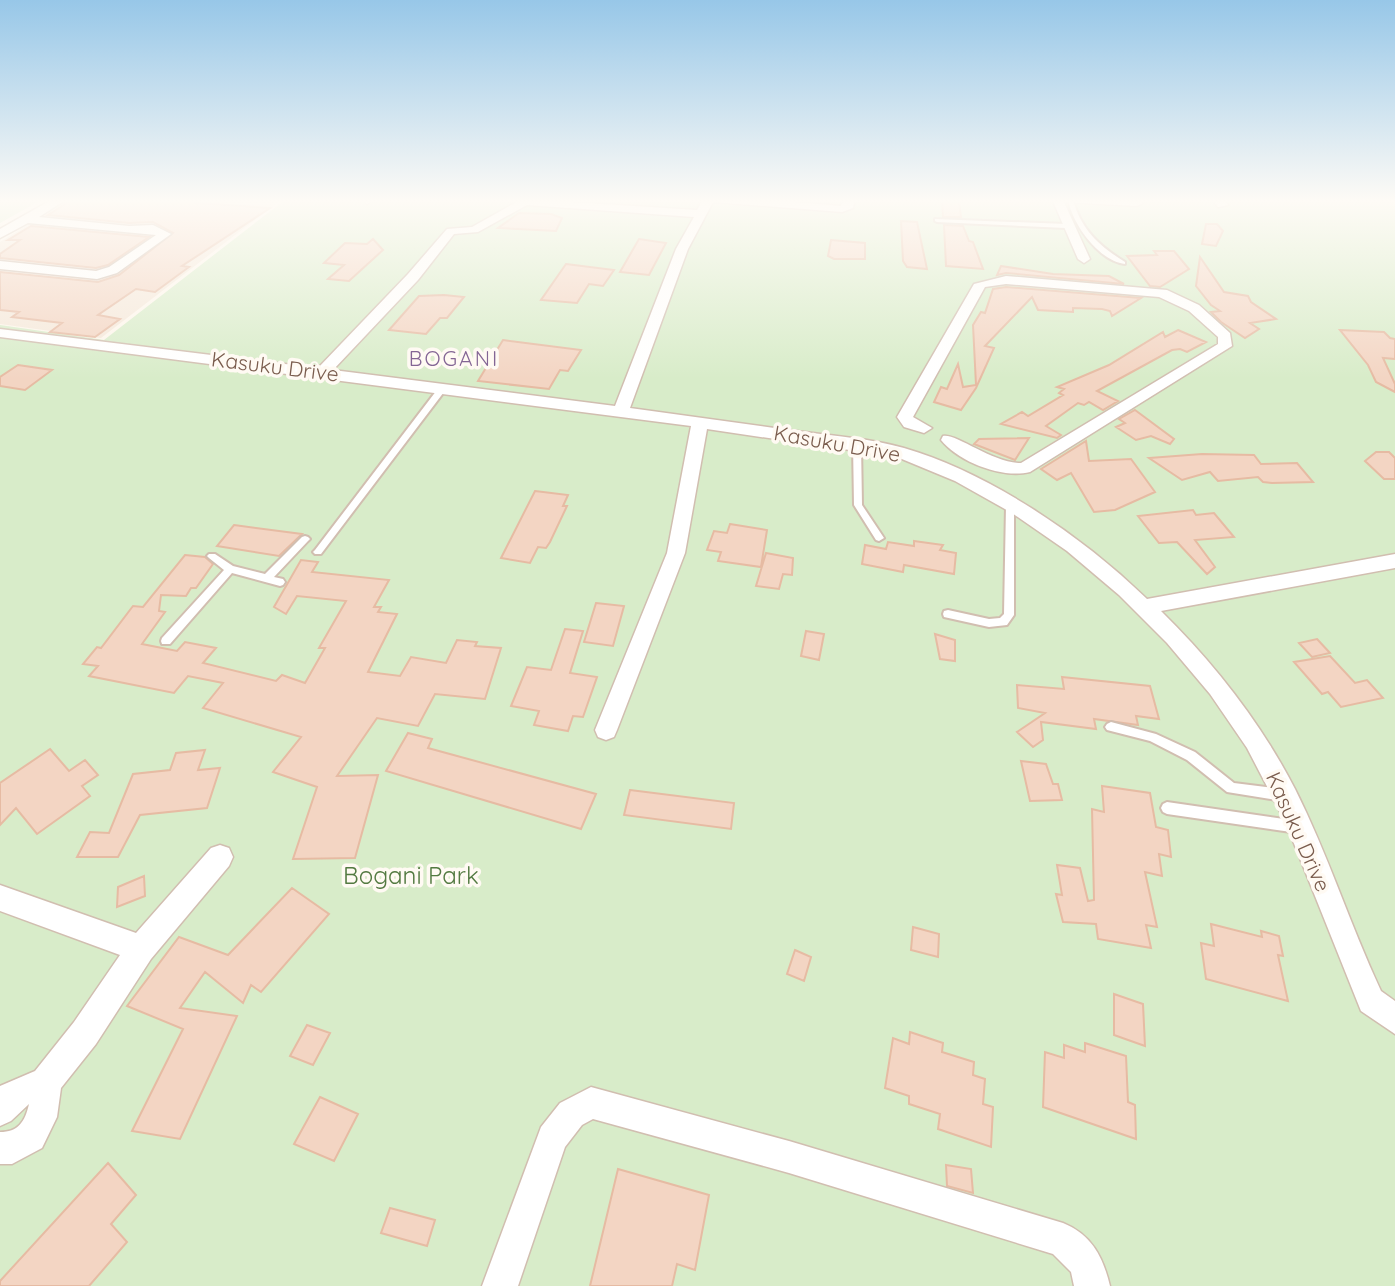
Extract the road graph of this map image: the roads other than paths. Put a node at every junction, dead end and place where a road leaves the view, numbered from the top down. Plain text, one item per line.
1 (129, 259) edge
2 (426, 259) edge
3 (678, 259) edge
4 (1118, 259) edge
5 (1123, 262) dead end
6 (0, 265) edge
7 (0, 333) edge
8 (322, 373) junction
9 (443, 388) junction
10 (621, 411) junction
11 (700, 422) junction
12 (925, 428) junction
13 (950, 440) junction
14 (857, 444) junction
15 (902, 453) junction
16 (931, 466) junction
17 (1010, 506) junction
18 (879, 538) dead end
19 (304, 539) dead end
20 (318, 552) dead end
21 (212, 556) dead end
22 (1395, 561) edge
23 (230, 569) junction
24 (268, 577) junction
25 (280, 582) dead end
26 (1143, 607) junction
27 (947, 614) dead end
28 (166, 642) dead end
29 (1111, 727) dead end
30 (606, 730) dead end
31 (1286, 796) junction
32 (1167, 808) dead end
33 (1298, 827) junction
34 (220, 857) dead end
35 (0, 898) edge
36 (141, 949) junction
37 (1395, 1019) edge
38 (45, 1083) junction
39 (0, 1110) edge
40 (0, 1148) edge
41 (500, 1286) edge
42 (1092, 1286) edge

1 - 6 street
2 - 8 street
3 - 10 street
4 - 5 lane
7 - 8 street, Kasuku Drive
8 - 9 street, Kasuku Drive
9 - 10 street, Kasuku Drive
9 - 20 lane
10 - 11 street, Kasuku Drive
11 - 14 street, Kasuku Drive
11 - 30 street
12 - 13 street
12 - 13 street
12 - 15 street
13 - 16 street
14 - 15 street, Kasuku Drive
14 - 18 lane
15 - 16 street, Kasuku Drive
16 - 17 street, Kasuku Drive
17 - 26 street, Kasuku Drive
17 - 27 lane
19 - 24 lane
21 - 23 lane
22 - 26 street
23 - 24 lane
23 - 28 lane
24 - 25 lane
26 - 31 street, Kasuku Drive
29 - 31 lane
31 - 33 street, Kasuku Drive
32 - 33 lane
33 - 37 street, Kasuku Drive
34 - 36 street
35 - 36 street
36 - 38 street
38 - 39 street
38 - 40 street
41 - 42 street

